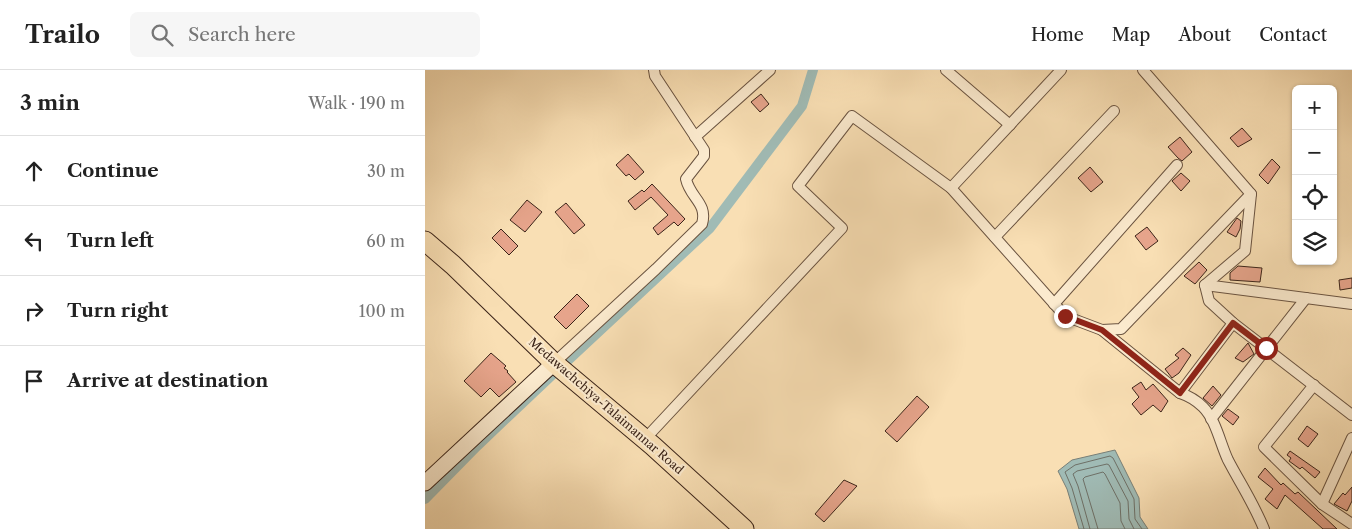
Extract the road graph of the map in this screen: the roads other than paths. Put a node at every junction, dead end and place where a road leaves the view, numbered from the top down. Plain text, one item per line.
1 (654, 70) edge
2 (769, 70) edge
3 (946, 70) edge
4 (1061, 70) edge
5 (1143, 70) edge
6 (1114, 111) dead end
7 (1010, 125) junction
8 (695, 137) junction
9 (1177, 165) dead end
10 (951, 188) junction
11 (1251, 194) junction
12 (995, 237) junction
13 (425, 241) edge
14 (1205, 285) junction
15 (1306, 298) junction
16 (1054, 304) junction
17 (1352, 304) edge
18 (1233, 323) junction
19 (1102, 330) junction
20 (1266, 348) junction
21 (553, 363) junction
22 (1314, 385) junction
23 (1180, 393) junction
24 (1352, 415) edge
25 (1211, 420) junction
26 (1352, 438) edge
27 (645, 439) junction
28 (425, 483) edge
29 (1322, 504) junction
30 (1352, 524) edge
31 (744, 529) edge
32 (1265, 529) edge

1 - 8 street
2 - 8 street
3 - 7 street
4 - 7 street
5 - 11 street
6 - 12 street
7 - 10 street
8 - 21 street
9 - 16 street
10 - 12 street
10 - 27 street
11 - 14 street
11 - 19 street
12 - 16 street
13 - 21 highway, Medawachchiya-Talaimannar Road
14 - 15 street
14 - 18 street
15 - 17 street
15 - 20 street
16 - 19 street
18 - 20 street
18 - 23 street
19 - 23 street
20 - 22 street
20 - 25 street
21 - 27 highway, Medawachchiya-Talaimannar Road
21 - 28 street
22 - 24 street
22 - 29 street
23 - 25 street
25 - 32 street
26 - 29 street
27 - 31 highway, Medawachchiya-Talaimannar Road
29 - 30 street

